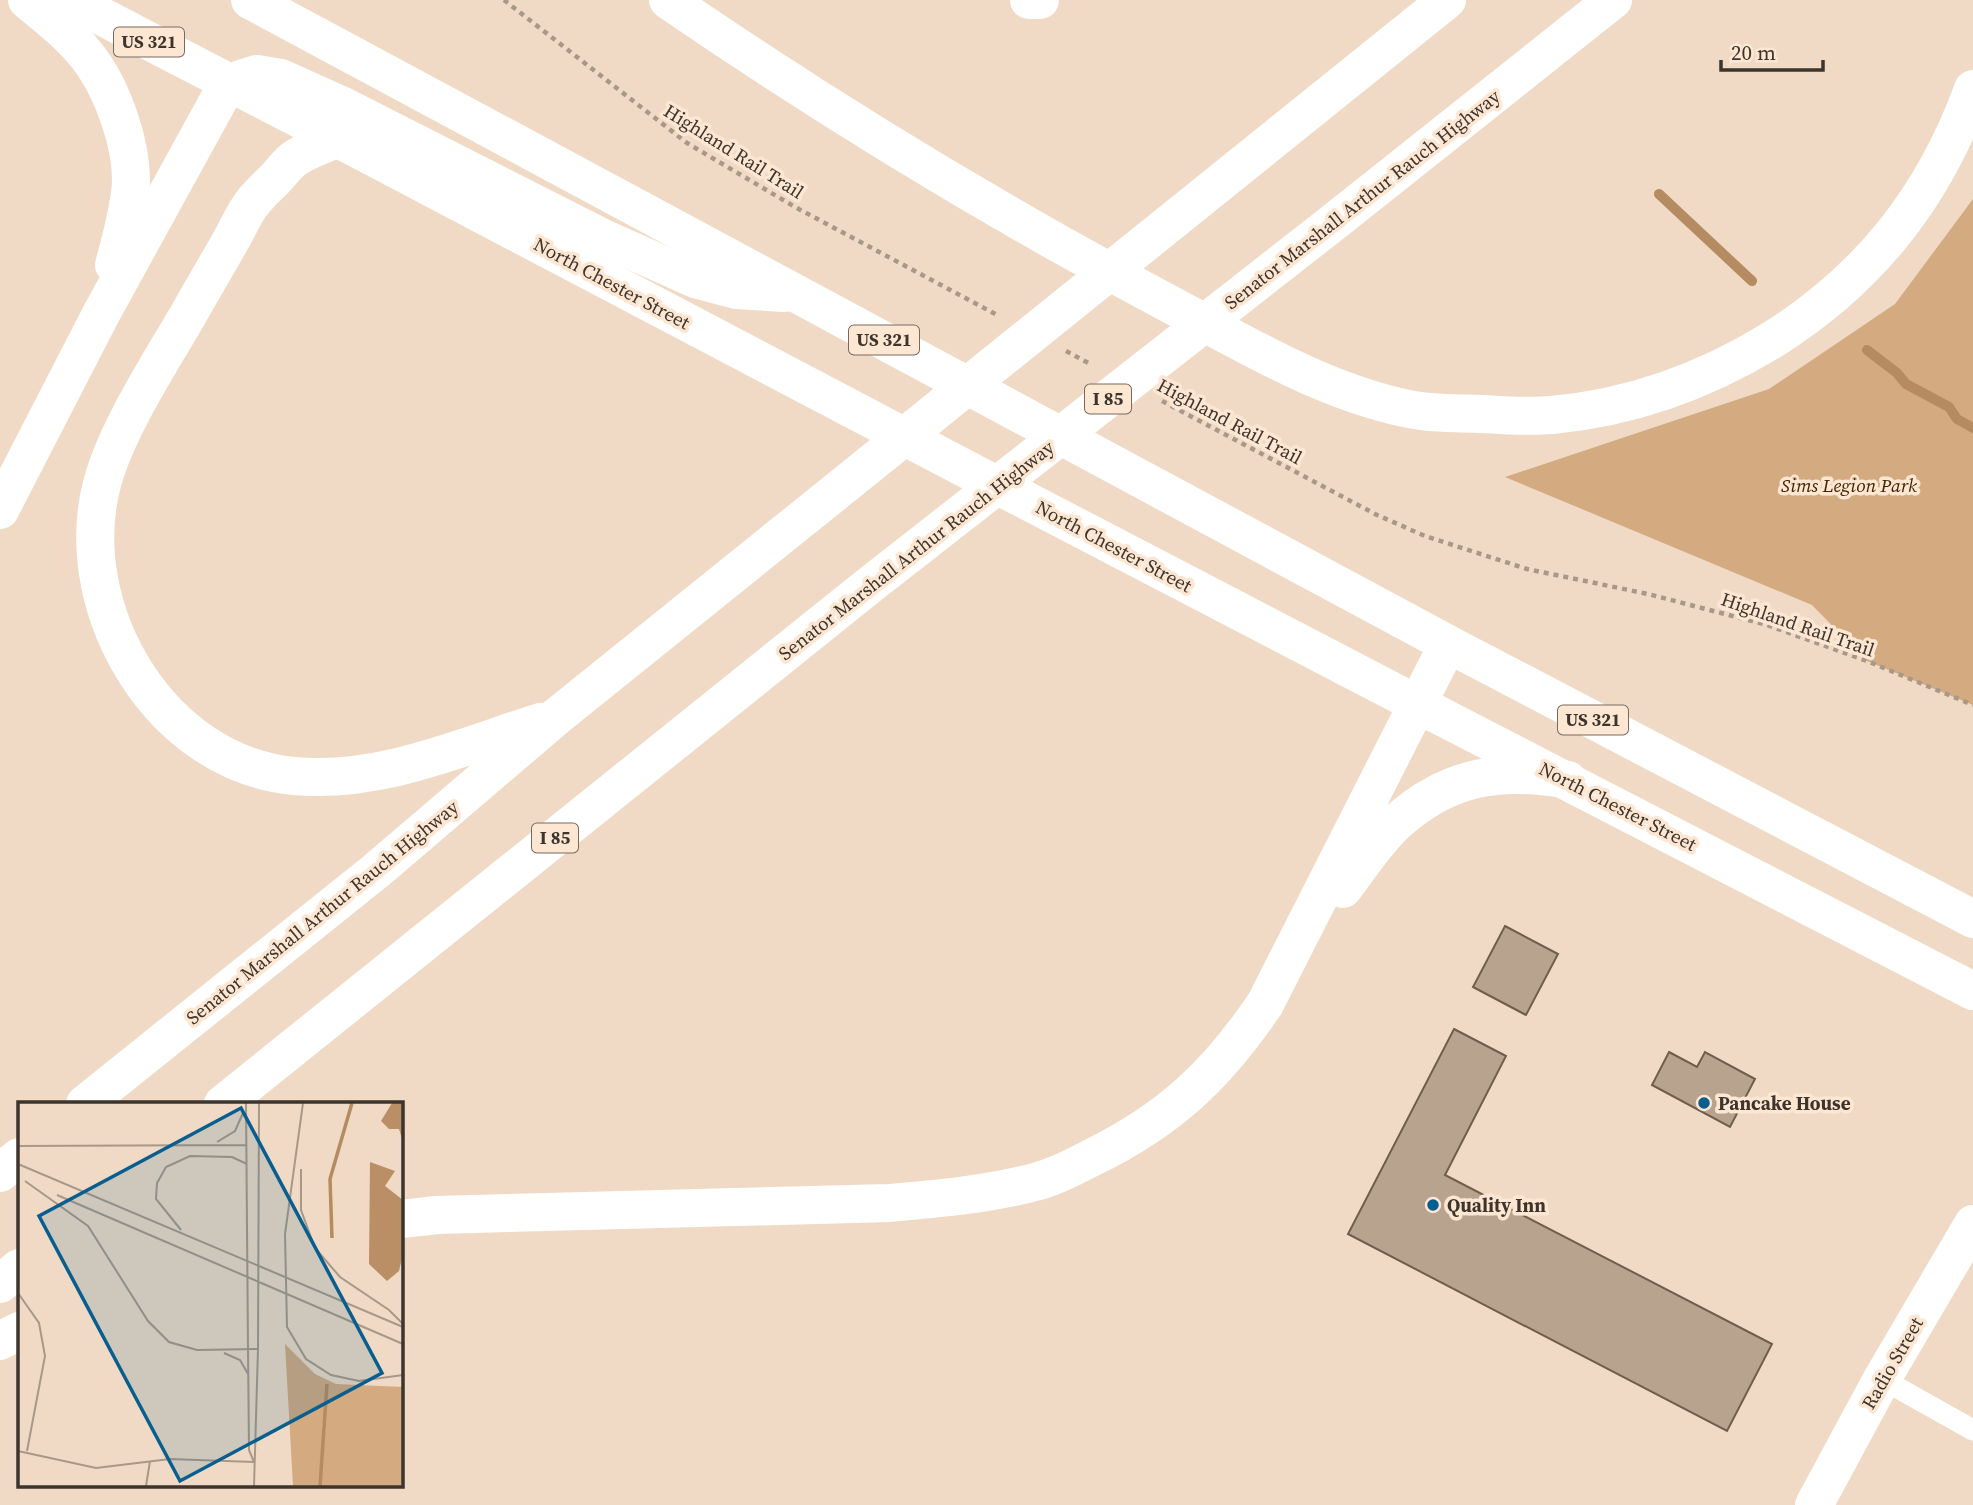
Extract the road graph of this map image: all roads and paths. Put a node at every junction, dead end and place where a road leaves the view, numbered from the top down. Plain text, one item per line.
1 (27, 0) edge
2 (71, 0) edge
3 (250, 0) edge
4 (504, 0) edge
5 (668, 0) edge
6 (1029, 0) edge
7 (1040, 0) edge
8 (1447, 0) edge
9 (1613, 0) edge
10 (228, 83) junction
11 (1973, 89) edge
12 (338, 138) junction
13 (799, 295) junction
14 (101, 314) junction
15 (1006, 319) dead end
16 (1055, 345) dead end
17 (1104, 371) dead end
18 (1153, 396) dead end
19 (0, 510) edge
20 (1448, 644) junction
21 (1419, 705) junction
22 (1973, 705) edge
23 (556, 717) junction
24 (1568, 780) junction
25 (1973, 919) edge
26 (1284, 965) junction
27 (1973, 991) edge
28 (87, 1102) edge
29 (226, 1102) edge
30 (18, 1158) edge
31 (0, 1173) edge
32 (402, 1219) edge
33 (1973, 1224) edge
34 (18, 1269) edge
35 (0, 1283) edge
36 (18, 1332) edge
37 (0, 1341) edge
38 (1882, 1379) junction
39 (1973, 1430) edge
40 (1814, 1505) edge

1 - 14 main road
2 - 10 main road, North Chester Street / US 321
3 - 13 main road, US 321
4 - 15 path, Highland Rail Trail
5 - 11 main road
6 - 7 main road
8 - 23 main road, Senator Marshall Arthur Rauch Highway
9 - 29 main road, Senator Marshall Arthur Rauch Highway / I 85
10 - 12 main road, North Chester Street / US 321
10 - 13 main road
10 - 14 main road
12 - 21 main road, North Chester Street / US 321
12 - 23 main road
13 - 20 main road, US 321
14 - 19 main road
16 - 17 path
18 - 22 path, Highland Rail Trail
20 - 21 main road
20 - 25 main road, US 321
21 - 24 main road, North Chester Street / US 321
21 - 26 main road
23 - 28 main road, Senator Marshall Arthur Rauch Highway
24 - 26 main road
24 - 27 main road, North Chester Street / US 321
26 - 32 main road
30 - 31 main road
33 - 38 main road, Radio Street
34 - 35 main road
36 - 37 main road
38 - 39 lane
38 - 40 main road, Radio Street

